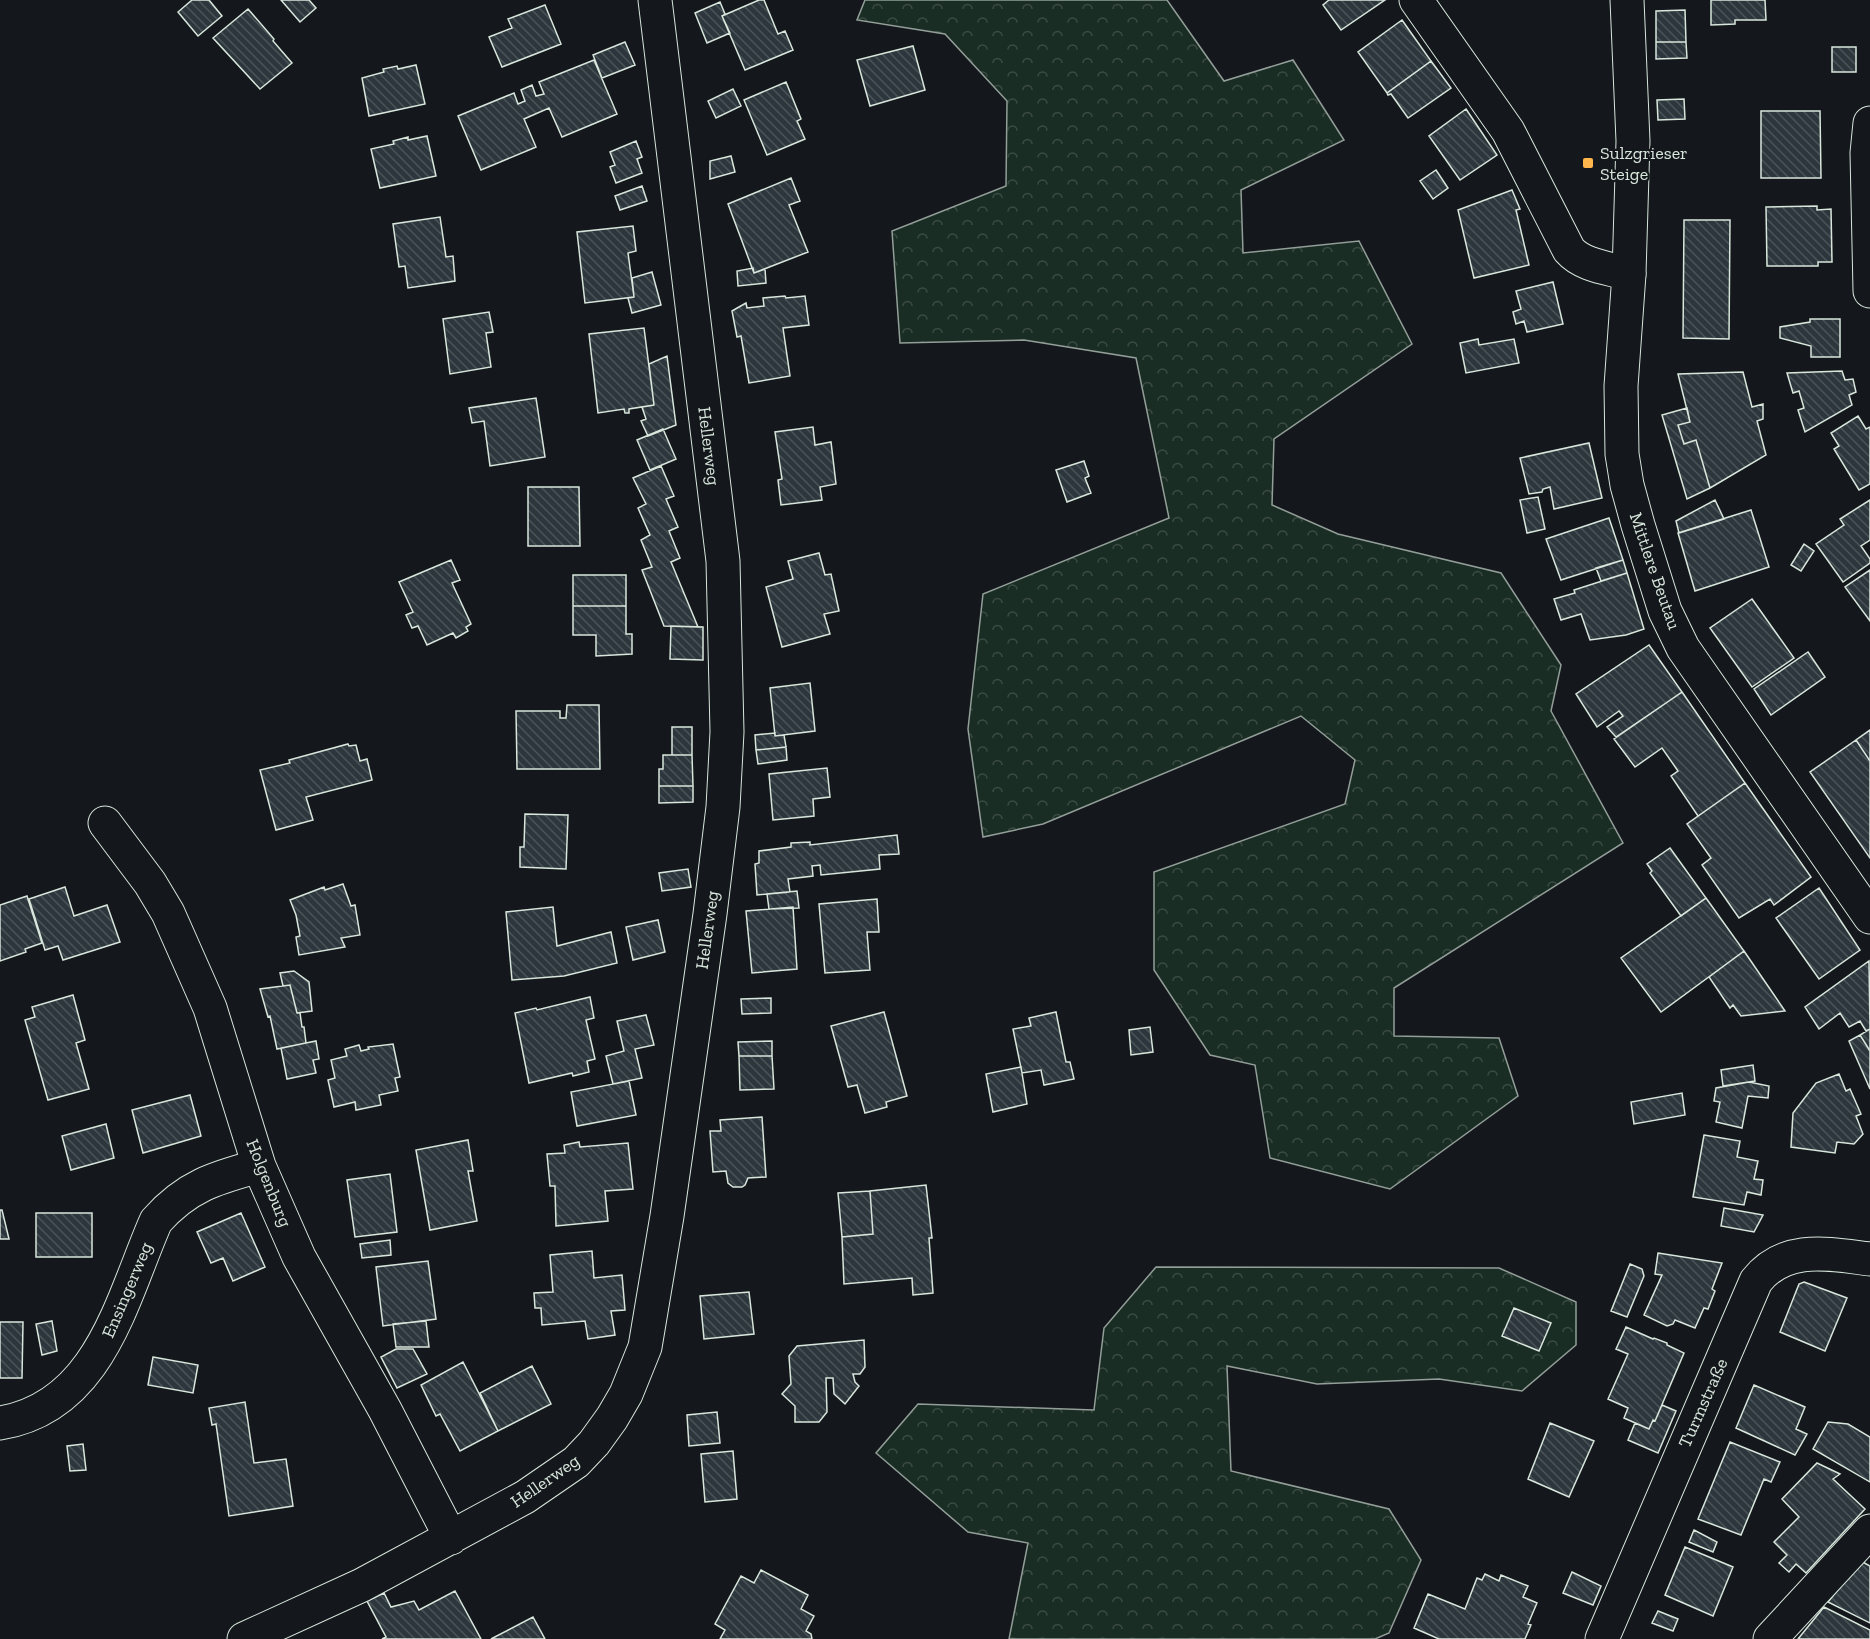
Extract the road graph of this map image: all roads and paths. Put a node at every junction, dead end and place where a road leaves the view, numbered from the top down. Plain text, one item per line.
1 (655, 0) edge
2 (1416, 0) edge
3 (1627, 0) edge
4 (1870, 123) edge
5 (1629, 274) junction
6 (1870, 291) edge
7 (105, 823) dead end
8 (1870, 917) edge
9 (259, 1166) junction
10 (1870, 1259) edge
11 (0, 1423) edge
12 (1870, 1531) edge
13 (452, 1538) junction
14 (244, 1639) edge
15 (1602, 1639) edge
16 (1770, 1639) edge

1 - 13 street, Hellerweg
2 - 5 street
3 - 5 street, Mittlere Beutau
4 - 6 street
5 - 8 street, Mittlere Beutau
7 - 9 street, Holgenburg
9 - 11 street, Ensingerweg
9 - 13 street, Holgenburg
10 - 15 street, Turmstraße
12 - 16 street
13 - 14 street, Hellerweg

